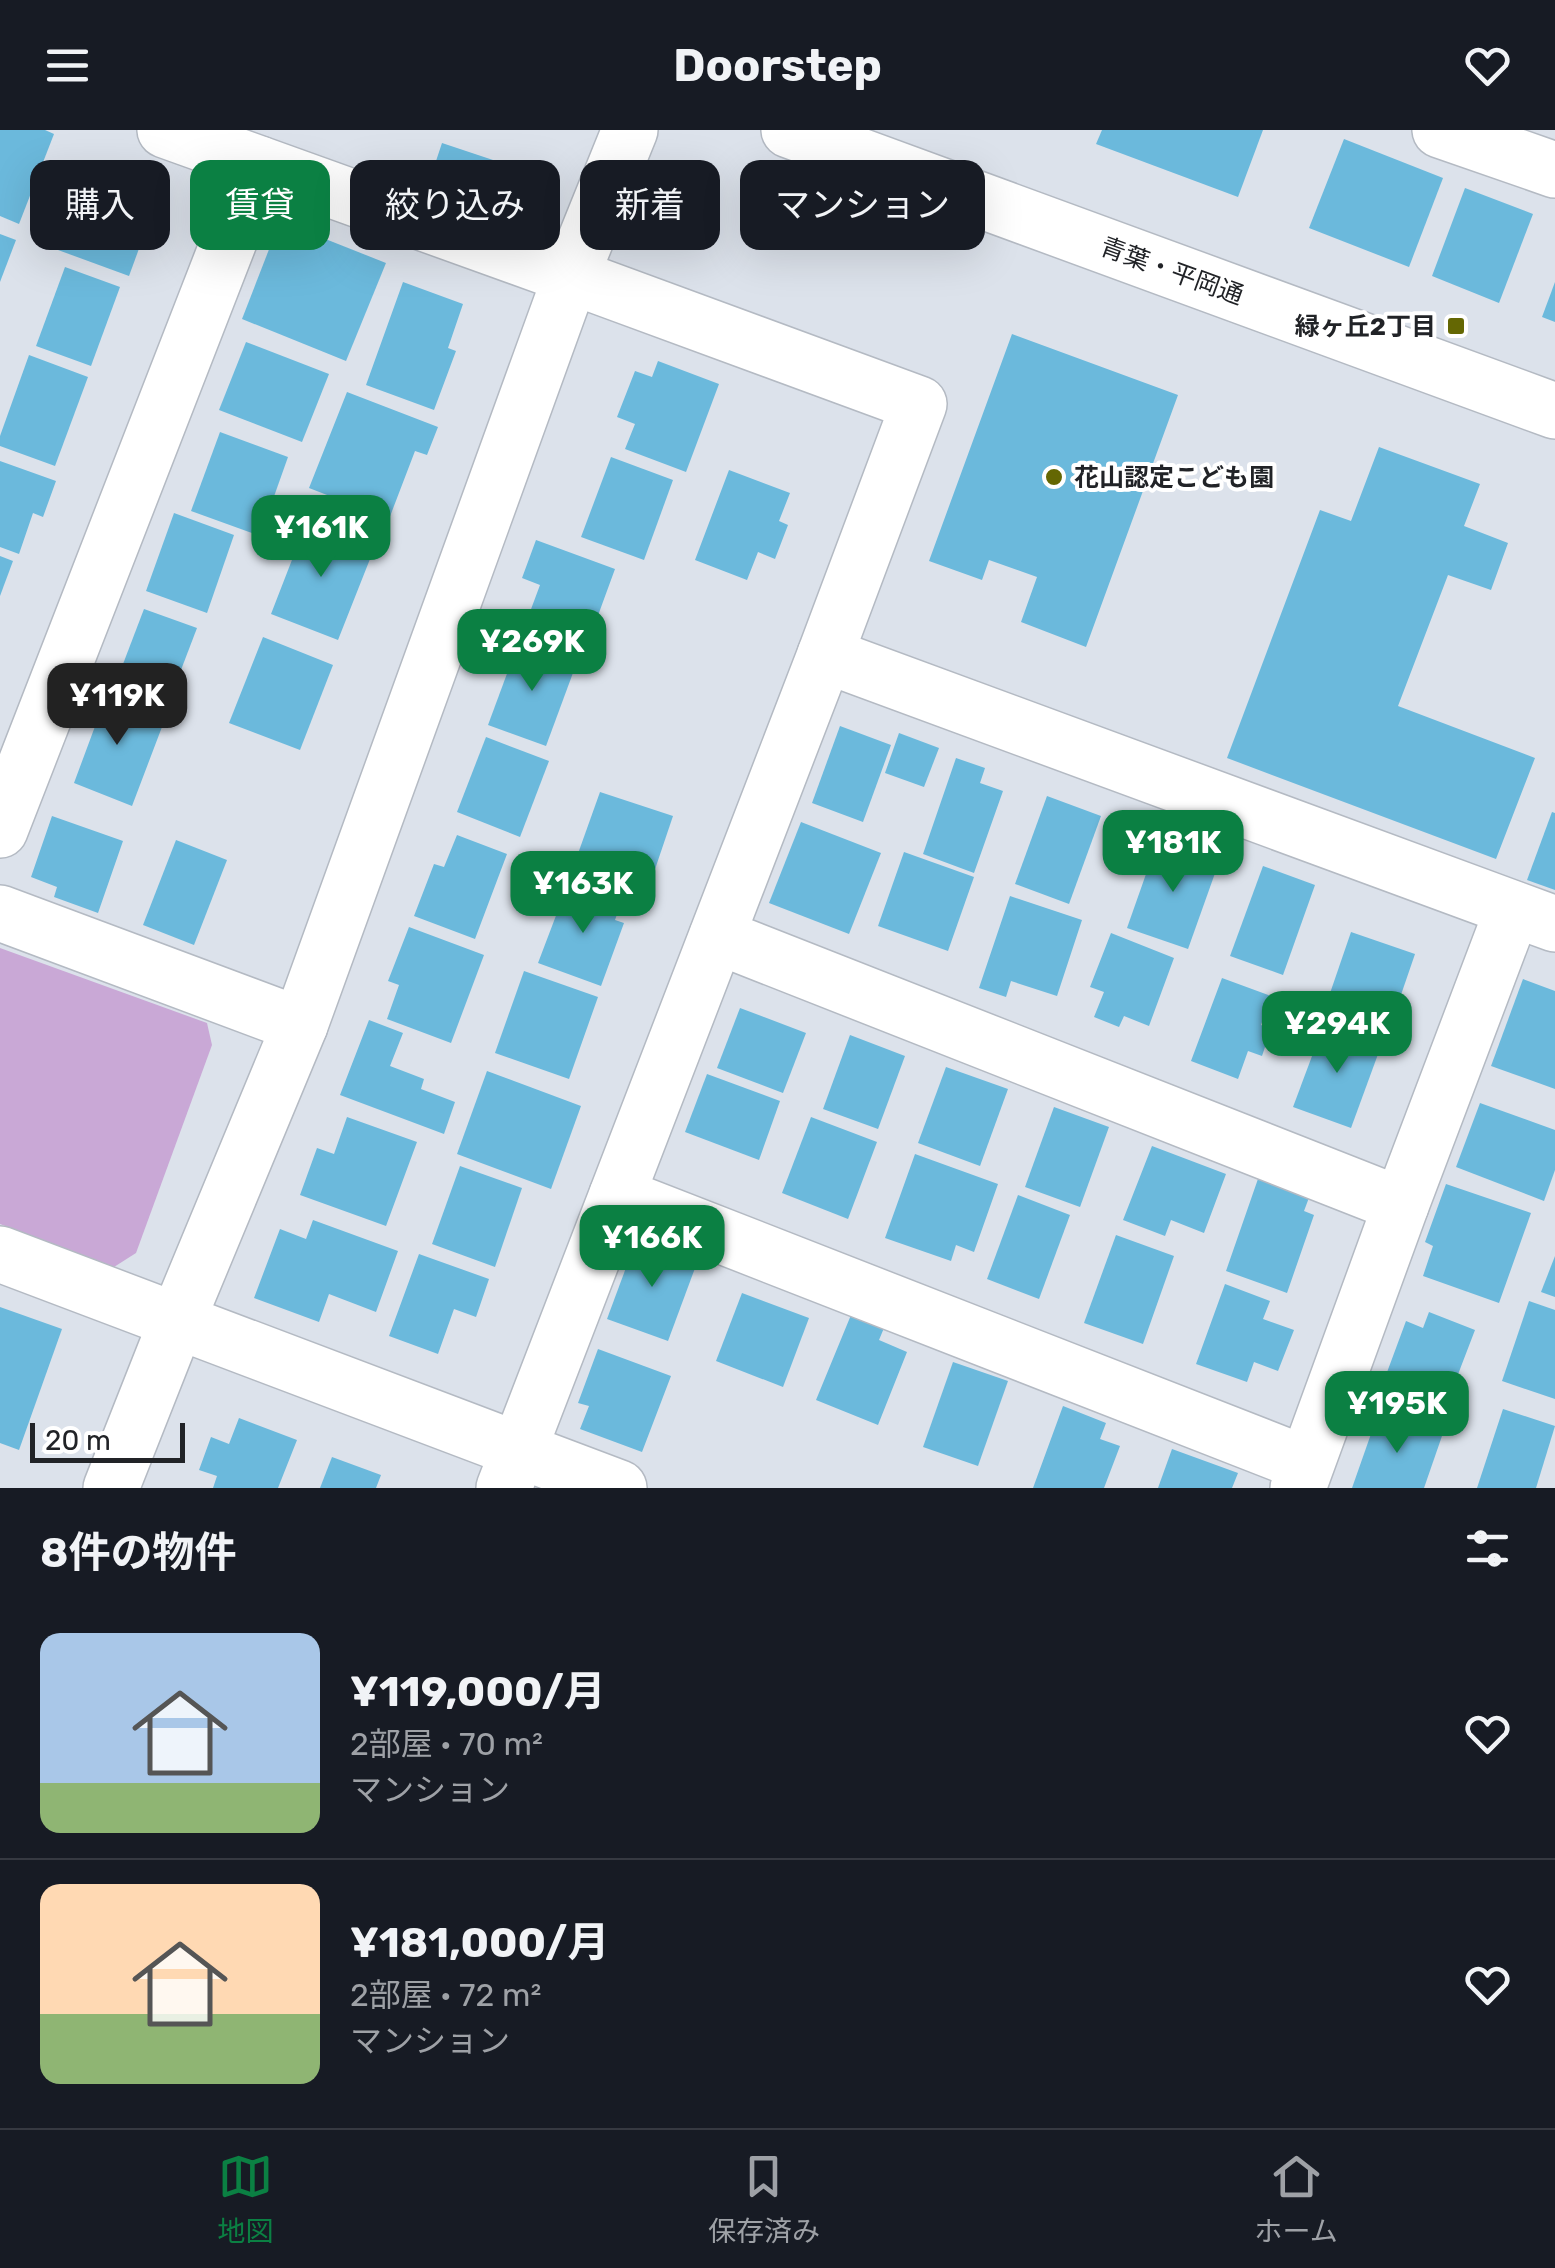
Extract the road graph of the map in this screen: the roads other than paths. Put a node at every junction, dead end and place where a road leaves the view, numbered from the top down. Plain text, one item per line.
1 (165, 130) edge
2 (630, 130) edge
3 (789, 130) edge
4 (1440, 130) edge
5 (248, 160) edge
6 (1555, 170) edge
7 (330, 189) edge
8 (226, 250) edge
9 (571, 276) junction
10 (1555, 411) edge
11 (825, 655) junction
12 (0, 830) edge
13 (0, 913) edge
14 (1534, 916) edge
15 (717, 936) junction
16 (300, 1025) junction
17 (617, 1195) junction
18 (1400, 1204) junction
19 (0, 1254) edge
20 (177, 1320) junction
21 (512, 1469) edge
22 (1302, 1476) edge
23 (111, 1488) edge
24 (618, 1488) edge

1 - 5 street
2 - 9 street
3 - 10 street, 青葉・平岡通
4 - 6 street
7 - 9 street
8 - 12 street
9 - 11 street
9 - 16 street
11 - 14 street
11 - 15 street
13 - 16 street
14 - 18 street
15 - 17 street
15 - 18 street
16 - 20 street
17 - 21 street
17 - 22 street
18 - 22 street
19 - 20 street
20 - 21 street
20 - 23 street
21 - 24 street

